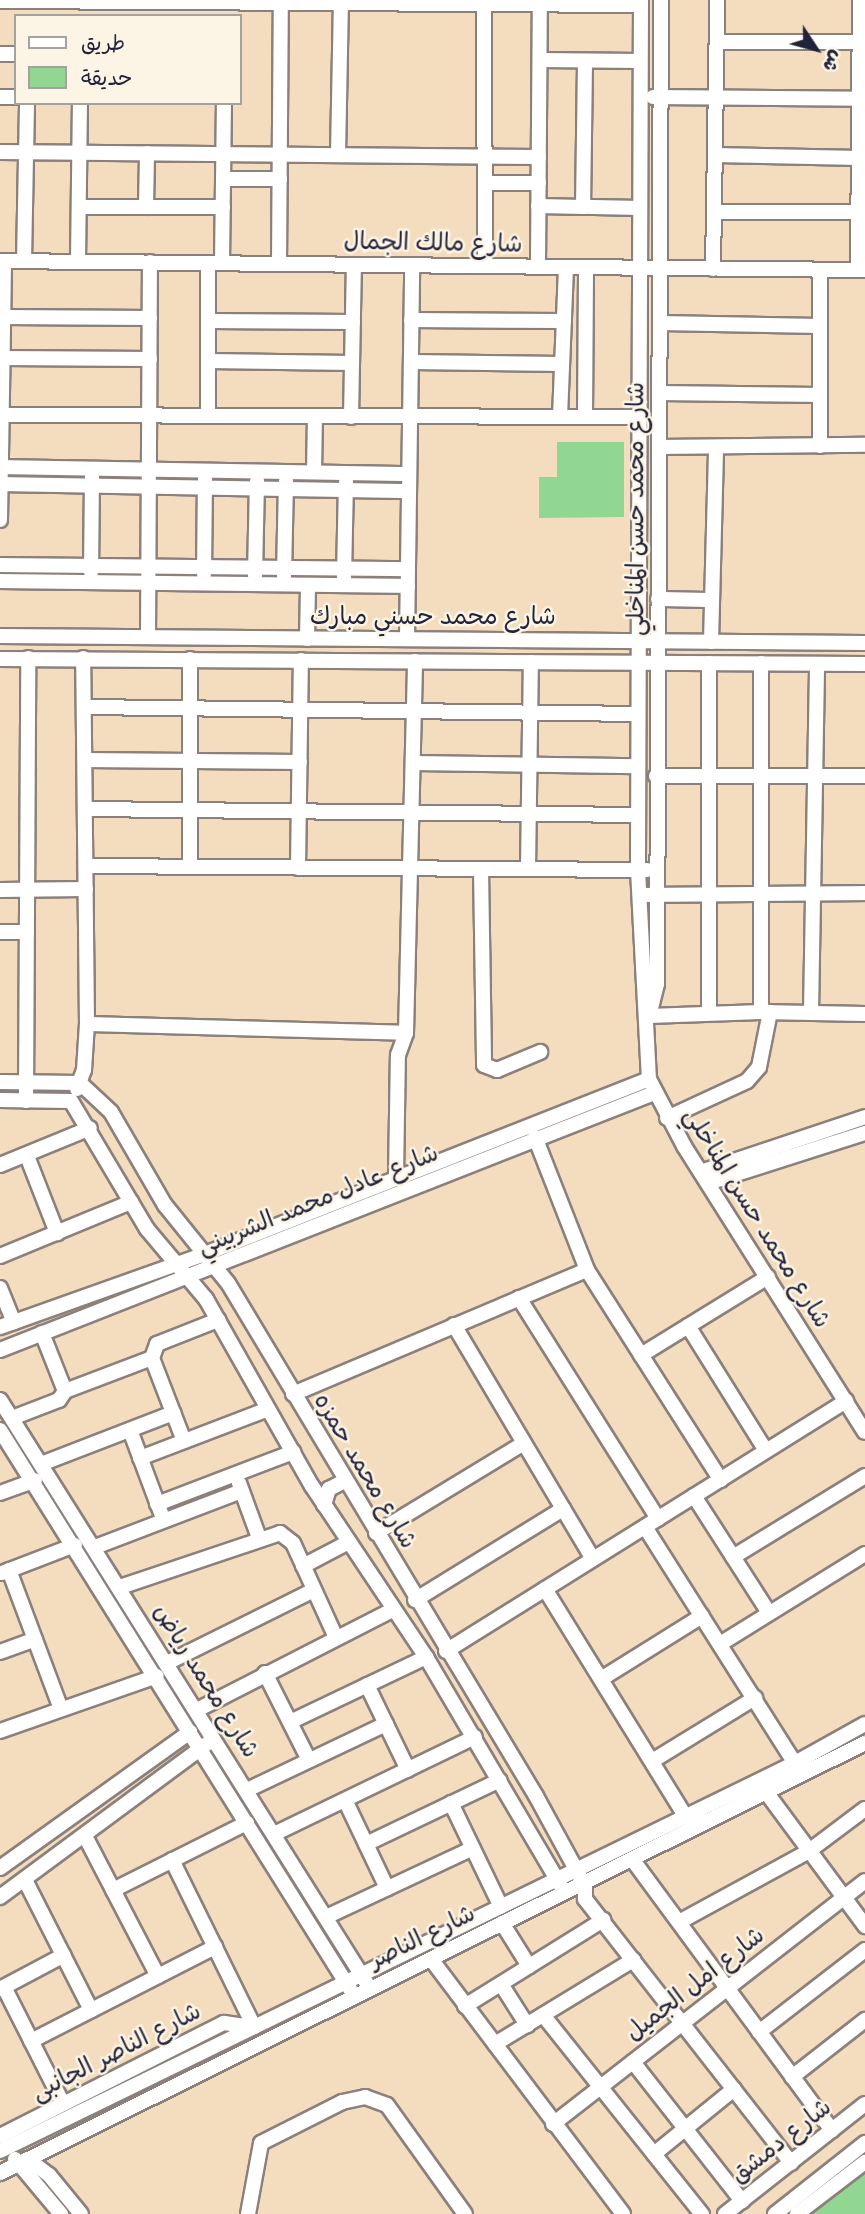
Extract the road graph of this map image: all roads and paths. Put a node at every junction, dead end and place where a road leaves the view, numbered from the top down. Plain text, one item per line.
1 (661, 0) edge
2 (717, 0) edge
3 (860, 0) edge
4 (0, 1) edge
5 (121, 1) edge
6 (176, 1) edge
7 (319, 1) edge
8 (274, 2) edge
9 (359, 2) edge
10 (415, 2) edge
11 (341, 3) junction
12 (484, 3) edge
13 (641, 3) edge
14 (540, 4) junction
15 (221, 5) edge
16 (28, 6) edge
17 (82, 9) edge
18 (717, 42) junction
19 (859, 42) junction
20 (540, 60) junction
21 (585, 61) junction
22 (640, 61) junction
23 (640, 97) junction
24 (661, 97) junction
25 (716, 98) junction
26 (862, 99) edge
27 (27, 105) edge
28 (80, 105) edge
29 (223, 105) edge
30 (0, 152) edge
31 (26, 152) junction
32 (79, 153) junction
33 (147, 153) junction
34 (223, 154) junction
35 (280, 155) junction
36 (338, 155) junction
37 (715, 155) junction
38 (485, 157) junction
39 (539, 157) junction
40 (860, 159) junction
41 (223, 179) junction
42 (280, 179) junction
43 (485, 183) junction
44 (539, 183) junction
45 (538, 206) junction
46 (79, 207) junction
47 (146, 207) junction
48 (223, 207) junction
49 (583, 207) junction
50 (640, 208) junction
51 (714, 212) junction
52 (859, 212) junction
53 (2, 261) edge
54 (24, 261) junction
55 (78, 261) junction
56 (150, 262) junction
57 (215, 263) junction
58 (279, 264) junction
59 (354, 265) junction
60 (412, 265) junction
61 (485, 266) junction
62 (538, 267) junction
63 (566, 267) junction
64 (586, 267) junction
65 (640, 268) junction
66 (660, 268) junction
67 (713, 269) junction
68 (820, 270) junction
69 (862, 270) edge
70 (3, 317) junction
71 (150, 318) junction
72 (411, 320) junction
73 (208, 321) junction
74 (564, 321) junction
75 (353, 322) junction
76 (660, 323) junction
77 (820, 326) junction
78 (2, 358) junction
79 (149, 359) junction
80 (208, 361) junction
81 (411, 362) junction
82 (352, 363) junction
83 (562, 363) junction
84 (659, 393) junction
85 (820, 395) junction
86 (1, 415) edge
87 (149, 416) junction
88 (208, 416) junction
89 (315, 417) junction
90 (351, 417) junction
91 (410, 417) junction
92 (560, 417) junction
93 (585, 417) junction
94 (639, 417) junction
95 (865, 445) edge
96 (820, 446) junction
97 (659, 447) junction
98 (716, 447) junction
99 (0, 458) edge
100 (1, 467) edge
101 (92, 469) junction
102 (149, 470) junction
103 (205, 470) junction
104 (257, 471) junction
105 (286, 472) junction
106 (314, 472) junction
107 (346, 473) junction
108 (409, 474) junction
109 (92, 486) junction
110 (0, 487) edge
111 (149, 487) junction
112 (205, 488) junction
113 (256, 489) junction
114 (286, 489) junction
115 (346, 490) junction
116 (409, 491) junction
117 (0, 520) edge
118 (0, 565) edge
119 (91, 566) junction
120 (148, 566) junction
121 (204, 567) junction
122 (255, 567) junction
123 (284, 568) junction
124 (345, 568) junction
125 (408, 569) junction
126 (0, 581) edge
127 (91, 582) junction
128 (148, 583) junction
129 (204, 584) junction
130 (255, 584) junction
131 (284, 584) junction
132 (308, 585) junction
133 (344, 585) junction
134 (408, 586) junction
135 (658, 599) junction
136 (712, 600) junction
137 (0, 636) edge
138 (148, 637) junction
139 (307, 639) junction
140 (332, 639) junction
141 (407, 639) junction
142 (638, 641) junction
143 (657, 642) junction
144 (711, 642) junction
145 (865, 643) edge
146 (28, 658) junction
147 (0, 659) edge
148 (83, 659) junction
149 (190, 659) junction
150 (301, 660) junction
151 (332, 660) junction
152 (415, 661) junction
153 (531, 662) junction
154 (638, 663) junction
155 (657, 663) junction
156 (709, 663) junction
157 (761, 663) junction
158 (817, 664) junction
159 (865, 664) edge
160 (84, 708) junction
161 (190, 709) junction
162 (300, 710) junction
163 (414, 711) junction
164 (530, 712) junction
165 (638, 714) junction
166 (85, 760) junction
167 (190, 761) junction
168 (300, 762) junction
169 (413, 763) junction
170 (529, 765) junction
171 (638, 766) junction
172 (656, 776) junction
173 (708, 776) junction
174 (761, 776) junction
175 (815, 776) junction
176 (865, 776) edge
177 (85, 808) junction
178 (190, 810) junction
179 (299, 811) junction
180 (412, 812) junction
181 (528, 813) junction
182 (638, 815) junction
183 (86, 866) junction
184 (190, 867) junction
185 (298, 868) junction
186 (411, 868) junction
187 (481, 869) junction
188 (528, 869) junction
189 (638, 870) junction
190 (655, 870) junction
191 (86, 889) junction
192 (0, 890) edge
193 (27, 890) junction
194 (865, 893) edge
195 (813, 894) junction
196 (638, 895) junction
197 (656, 895) junction
198 (761, 895) junction
199 (708, 896) junction
200 (0, 932) edge
201 (27, 932) junction
202 (765, 1012) junction
203 (709, 1013) junction
204 (811, 1013) junction
205 (865, 1014) edge
206 (649, 1016) junction
207 (87, 1024) junction
208 (406, 1033) junction
209 (540, 1052) dead end
210 (649, 1079) junction
211 (0, 1082) edge
212 (26, 1082) junction
213 (80, 1083) junction
214 (654, 1093) junction
215 (0, 1101) edge
216 (26, 1101) junction
217 (71, 1101) junction
218 (865, 1117) edge
219 (667, 1118) junction
220 (90, 1128) junction
221 (865, 1133) edge
222 (534, 1137) junction
223 (794, 1149) junction
224 (483, 1150) junction
225 (27, 1156) junction
226 (0, 1165) edge
227 (396, 1177) junction
228 (705, 1177) junction
229 (131, 1202) junction
230 (57, 1233) junction
231 (205, 1254) junction
232 (0, 1256) edge
233 (176, 1264) junction
234 (216, 1267) junction
235 (587, 1270) junction
236 (768, 1277) junction
237 (189, 1278) junction
238 (0, 1289) edge
239 (519, 1298) junction
240 (218, 1320) junction
241 (15, 1322) junction
242 (454, 1325) junction
243 (688, 1326) junction
244 (0, 1327) edge
245 (42, 1334) junction
246 (0, 1350) edge
247 (641, 1355) junction
248 (152, 1358) junction
249 (65, 1391) junction
250 (293, 1394) junction
251 (0, 1400) edge
252 (846, 1401) junction
253 (268, 1409) junction
254 (173, 1413) junction
255 (12, 1418) junction
256 (0, 1430) edge
257 (130, 1430) junction
258 (865, 1432) edge
259 (184, 1441) junction
260 (524, 1443) junction
261 (766, 1451) junction
262 (293, 1452) junction
263 (140, 1458) junction
264 (41, 1464) junction
265 (236, 1474) junction
266 (865, 1476) edge
267 (721, 1480) junction
268 (345, 1481) junction
269 (43, 1484) junction
270 (242, 1491) junction
271 (0, 1493) edge
272 (694, 1496) junction
273 (158, 1504) junction
274 (324, 1505) junction
275 (62, 1509) junction
276 (564, 1509) junction
277 (164, 1521) junction
278 (651, 1523) junction
279 (376, 1533) junction
280 (259, 1538) junction
281 (349, 1542) junction
282 (75, 1545) junction
283 (95, 1547) junction
284 (865, 1554) edge
285 (733, 1557) junction
286 (593, 1559) junction
287 (303, 1566) junction
288 (4, 1572) edge
289 (120, 1587) junction
290 (545, 1589) junction
291 (314, 1590) junction
292 (415, 1600) junction
293 (394, 1609) junction
294 (769, 1613) junction
295 (702, 1616) junction
296 (336, 1638) junction
297 (35, 1639) junction
298 (720, 1644) junction
299 (0, 1651) edge
300 (446, 1651) junction
301 (426, 1657) junction
302 (167, 1662) junction
303 (265, 1673) junction
304 (157, 1676) junction
305 (601, 1679) junction
306 (367, 1685) junction
307 (755, 1698) junction
308 (61, 1709) junction
309 (197, 1710) junction
310 (290, 1721) junction
311 (386, 1724) junction
312 (865, 1724) edge
313 (0, 1731) edge
314 (190, 1732) junction
315 (214, 1735) junction
316 (475, 1737) junction
317 (865, 1743) edge
318 (201, 1751) junction
319 (309, 1760) junction
320 (652, 1761) junction
321 (795, 1763) junction
322 (408, 1770) junction
323 (500, 1780) junction
324 (247, 1790) junction
325 (766, 1792) junction
326 (536, 1796) junction
327 (345, 1800) junction
328 (451, 1803) junction
329 (515, 1806) junction
330 (865, 1809) edge
331 (686, 1817) junction
332 (247, 1823) junction
333 (274, 1834) junction
334 (85, 1836) junction
335 (366, 1844) junction
336 (473, 1848) junction
337 (809, 1851) junction
338 (632, 1859) junction
339 (172, 1860) junction
340 (1, 1865) edge
341 (580, 1877) junction
342 (25, 1880) junction
343 (865, 1881) edge
344 (561, 1886) junction
345 (387, 1888) junction
346 (113, 1890) junction
347 (5, 1893) edge
348 (844, 1897) junction
349 (585, 1899) junction
350 (501, 1907) junction
351 (326, 1917) junction
352 (603, 1920) junction
353 (678, 1922) junction
354 (502, 1923) junction
355 (865, 1926) edge
356 (215, 1947) junction
357 (865, 1950) edge
358 (64, 1955) junction
359 (431, 1959) junction
360 (633, 1960) junction
361 (529, 1966) junction
362 (362, 1975) junction
363 (158, 1976) junction
364 (346, 1982) junction
365 (501, 1984) junction
366 (2, 1988) edge
367 (727, 1988) junction
368 (370, 1989) junction
369 (355, 1997) junction
370 (466, 2006) junction
371 (91, 2010) junction
372 (543, 2015) junction
373 (865, 2020) edge
374 (682, 2023) junction
375 (527, 2025) junction
376 (254, 2027) junction
377 (759, 2032) junction
378 (31, 2041) junction
379 (495, 2045) junction
380 (633, 2062) junction
381 (792, 2077) junction
382 (600, 2087) junction
383 (734, 2090) junction
384 (63, 2104) junction
385 (865, 2104) edge
386 (553, 2124) junction
387 (684, 2129) junction
388 (832, 2130) junction
389 (865, 2143) edge
390 (3, 2144) edge
391 (654, 2154) junction
392 (865, 2162) edge
393 (791, 2163) junction
394 (18, 2165) junction
395 (0, 2173) edge
396 (742, 2201) junction
397 (800, 2206) edge
398 (61, 2214) edge
399 (81, 2214) edge
400 (248, 2214) edge
401 (465, 2214) edge
402 (623, 2214) edge
403 (702, 2214) edge
404 (725, 2214) edge
405 (775, 2214) edge

1 - 24 street, شارع محمد حسن المناخلي
2 - 18 street
3 - 19 street
4 - 16 street
5 - 6 street
5 - 17 street
6 - 15 street
7 - 8 street
7 - 11 street
8 - 15 street
8 - 35 street
9 - 10 street
9 - 11 street
10 - 12 street
11 - 36 street
12 - 14 street
12 - 38 street
13 - 14 street
13 - 22 street, شارع محمد حسن المناخلي
14 - 20 street
16 - 17 street
18 - 19 street
18 - 25 street
19 - 26 street
20 - 21 street
20 - 39 street
21 - 22 street
21 - 49 street
22 - 23 street, شارع محمد حسن المناخلي
23 - 24 street
23 - 50 street, شارع محمد حسن المناخلي
24 - 25 street
24 - 66 street, شارع محمد حسن المناخلي
25 - 26 street
25 - 37 street
26 - 40 street
27 - 31 street
28 - 32 street
29 - 34 street
30 - 31 street
31 - 32 street
31 - 54 street
32 - 33 street
32 - 46 street
33 - 34 street
33 - 47 street
34 - 35 street
34 - 41 street
35 - 36 street
35 - 42 street
36 - 38 street
37 - 40 street
37 - 51 street
38 - 39 street
38 - 43 street
39 - 44 street
40 - 52 street
41 - 42 street
41 - 48 street
42 - 58 street
43 - 44 street
43 - 61 street
44 - 45 street
45 - 49 street
45 - 62 street
46 - 47 street
46 - 55 street
47 - 48 street
48 - 57 street
49 - 50 street
50 - 65 street, شارع محمد حسن المناخلي
51 - 52 street
51 - 67 street
52 - 69 street
53 - 54 street, شارع مالك الجمال
53 - 70 street
54 - 55 street, شارع مالك الجمال
55 - 56 street, شارع مالك الجمال
56 - 57 street, شارع مالك الجمال
56 - 71 street
57 - 58 street, شارع مالك الجمال
57 - 73 street
58 - 59 street, شارع مالك الجمال
59 - 60 street, شارع مالك الجمال
59 - 75 street
60 - 61 street, شارع مالك الجمال
60 - 72 street
61 - 62 street, شارع مالك الجمال
62 - 63 street, شارع مالك الجمال
63 - 64 street, شارع مالك الجمال
63 - 74 street
64 - 65 street, شارع مالك الجمال
64 - 93 street
65 - 66 street, شارع مالك الجمال
65 - 94 street, شارع محمد حسن المناخلي
66 - 67 street, شارع مالك الجمال
66 - 76 street, شارع محمد حسن المناخلي
67 - 68 street, شارع مالك الجمال
68 - 69 street, شارع مالك الجمال
68 - 77 street
70 - 71 street
70 - 78 street
71 - 79 street
72 - 74 street
72 - 81 street
73 - 75 street
73 - 80 street
74 - 83 street
75 - 82 street
76 - 77 street
76 - 84 street, شارع محمد حسن المناخلي
77 - 85 street
78 - 79 street
78 - 86 street
79 - 87 street
80 - 82 street
80 - 88 street
81 - 83 street
81 - 91 street
82 - 90 street
83 - 92 street
84 - 85 street
84 - 97 street, شارع محمد حسن المناخلي
85 - 96 street
86 - 87 street
86 - 99 street
87 - 88 street
87 - 102 street
88 - 89 street
89 - 90 street
89 - 106 street
90 - 91 street
91 - 92 street
91 - 108 street
92 - 93 street
93 - 94 street
94 - 142 street, شارع محمد حسن المناخلي
95 - 96 street
96 - 98 street
97 - 98 street
97 - 135 street, شارع محمد حسن المناخلي
98 - 136 street
99 - 100 street
100 - 101 street
100 - 110 street
101 - 102 street
101 - 109 street
102 - 103 street
102 - 111 street
103 - 104 street
103 - 112 street
104 - 105 street
104 - 113 street
105 - 106 street
105 - 114 street
106 - 107 street
107 - 108 street
107 - 115 street
108 - 116 street
109 - 110 street
109 - 111 street
109 - 119 street
110 - 117 street
111 - 112 street
111 - 120 street
112 - 113 street
112 - 121 street
113 - 114 street
113 - 122 street
114 - 115 street
114 - 123 street
115 - 116 street
115 - 124 street
116 - 125 street
118 - 119 street
119 - 120 street
119 - 127 street
120 - 121 street
120 - 128 street
121 - 122 street
121 - 129 street
122 - 123 street
122 - 130 street
123 - 124 street
123 - 131 street
124 - 125 street
124 - 133 street
125 - 134 street
126 - 127 street
127 - 128 street
128 - 129 street
128 - 138 street
129 - 130 street
130 - 131 street
131 - 132 street
132 - 133 street
132 - 139 street
133 - 134 street
134 - 141 street
135 - 136 street
135 - 143 street, شارع محمد حسن المناخلي
136 - 144 street
137 - 138 street, شارع محمد حسني مبارك
138 - 139 street, شارع محمد حسني مبارك
139 - 140 street, شارع محمد حسني مبارك
140 - 141 street, شارع محمد حسني مبارك
140 - 151 street
141 - 142 street, شارع محمد حسني مبارك
142 - 143 street, شارع محمد حسني مبارك
142 - 154 street, شارع محمد حسن المناخلي
143 - 144 street, شارع محمد حسني مبارك
143 - 155 street, شارع محمد حسن المناخلي
144 - 145 street, شارع محمد حسني مبارك
146 - 147 street, شارع محمد حسني مبارك
146 - 148 street, شارع محمد حسني مبارك
146 - 193 street
148 - 149 street, شارع محمد حسني مبارك
148 - 160 street
149 - 150 street, شارع محمد حسني مبارك
149 - 161 street
150 - 151 street, شارع محمد حسني مبارك
150 - 162 street
151 - 152 street, شارع محمد حسني مبارك
152 - 153 street, شارع محمد حسني مبارك
152 - 163 street
153 - 154 street, شارع محمد حسني مبارك
153 - 164 street
154 - 155 street, شارع محمد حسني مبارك
154 - 165 street, شارع محمد حسن المناخلي
155 - 156 street, شارع محمد حسني مبارك
155 - 172 street, شارع محمد حسن المناخلي
156 - 157 street, شارع محمد حسني مبارك
156 - 173 street
157 - 158 street, شارع محمد حسني مبارك
157 - 174 street
158 - 159 street, شارع محمد حسني مبارك
158 - 175 street
160 - 161 street
160 - 166 street
161 - 162 street
161 - 167 street
162 - 163 street
162 - 168 street
163 - 164 street
163 - 169 street
164 - 165 street
164 - 170 street
165 - 171 street, شارع محمد حسن المناخلي
166 - 167 street
166 - 177 street
167 - 168 street
167 - 178 street
168 - 179 street
169 - 170 street
169 - 180 street
170 - 171 street
170 - 181 street
171 - 182 street, شارع محمد حسن المناخلي
172 - 173 street
172 - 190 street, شارع محمد حسن المناخلي
173 - 174 street
173 - 199 street
174 - 175 street
174 - 198 street
175 - 176 street
175 - 195 street
177 - 178 street
177 - 183 street
178 - 179 street
178 - 184 street
179 - 180 street
179 - 185 street
180 - 181 street
180 - 186 street
181 - 182 street
181 - 188 street
182 - 189 street, شارع محمد حسن المناخلي
183 - 184 street
183 - 191 street
184 - 185 street
185 - 186 street
186 - 187 street
186 - 208 street
187 - 188 street
187 - 209 street
188 - 189 street
189 - 190 street
189 - 196 street, شارع محمد حسن المناخلي
190 - 197 street, شارع محمد حسن المناخلي
191 - 193 street
191 - 207 street
192 - 193 street
193 - 201 street
194 - 195 street
195 - 198 street
195 - 204 street
196 - 197 street
196 - 206 street, شارع محمد حسن المناخلي
197 - 199 street
197 - 206 street, شارع محمد حسن المناخلي
198 - 199 street
198 - 202 street
199 - 203 street
200 - 201 street
201 - 212 street
202 - 203 street
202 - 204 street
202 - 219 street
203 - 206 street
204 - 205 street
206 - 210 street, شارع محمد حسن المناخلي
207 - 208 street
207 - 213 street
208 - 227 street
210 - 214 street, شارع محمد حسن المناخلي
210 - 224 street, شارع عادل محمد الشربيني
211 - 212 street
212 - 213 street
212 - 216 street
213 - 217 street
213 - 231 street, شارع محمد حمزه
214 - 219 street, شارع محمد حسن المناخلي
214 - 222 street, شارع عادل محمد الشربيني
215 - 216 street
216 - 217 street
217 - 220 street, شارع محمد حمزه
218 - 223 street
219 - 228 street, شارع محمد حسن المناخلي
220 - 225 street
220 - 229 street, شارع محمد حمزه
221 - 223 street
222 - 224 street, شارع عادل محمد الشربيني
222 - 235 street
223 - 228 street
224 - 227 street, شارع عادل محمد الشربيني
224 - 234 street, شارع عادل محمد الشربيني
225 - 226 street
225 - 230 street
227 - 231 street, شارع عادل محمد الشربيني
228 - 236 street, شارع محمد حسن المناخلي
229 - 230 street
229 - 233 street, شارع محمد حمزه
230 - 232 street
231 - 233 street, شارع عادل محمد الشربيني
231 - 234 street, شارع محمد حمزه
233 - 237 street, شارع محمد حمزه
233 - 241 street, شارع عادل محمد الشربيني
234 - 237 street, شارع عادل محمد الشربيني
234 - 250 street, شارع محمد حمزه
235 - 239 street
235 - 247 street
236 - 243 street
236 - 252 street, شارع محمد حسن المناخلي
237 - 240 street, شارع محمد حمزه
237 - 245 street, شارع عادل محمد الشربيني
238 - 241 street
239 - 242 street
239 - 278 street
240 - 248 street
240 - 253 street, شارع محمد حمزه
241 - 244 street, شارع عادل محمد الشربيني
242 - 250 street
242 - 260 street
243 - 247 street
243 - 261 street
245 - 246 street, شارع عادل محمد الشربيني
245 - 249 street
247 - 267 street
248 - 249 street
248 - 254 street
249 - 255 street
250 - 268 street, شارع محمد حمزه
251 - 255 street, شارع محمد رياض
252 - 258 street, شارع محمد حسن المناخلي
252 - 261 street
253 - 259 street
253 - 262 street, شارع محمد حمزه
254 - 257 street
254 - 259 street
255 - 264 street, شارع محمد رياض
256 - 269 street, شارع محمد رياض
257 - 263 street
257 - 264 street
259 - 263 street
260 - 276 street
260 - 279 street
261 - 267 street
262 - 265 street
262 - 274 street, شارع محمد حمزه
263 - 273 street
264 - 269 street, شارع محمد رياض
265 - 270 street
265 - 273 street
266 - 285 street
267 - 272 street
268 - 274 street
268 - 279 street, شارع محمد حمزه
269 - 271 street
269 - 275 street, شارع محمد رياض
270 - 277 street
270 - 280 street
272 - 278 street
272 - 285 street
273 - 277 street
274 - 281 street, شارع محمد حمزه
275 - 282 street, شارع محمد رياض
275 - 283 street, شارع محمد رياض
276 - 286 street
276 - 292 street
277 - 283 street
278 - 286 street
278 - 295 street
279 - 292 street, شارع محمد حمزه
280 - 287 street
280 - 289 street
281 - 287 street
281 - 293 street, شارع محمد حمزه
282 - 288 street
282 - 304 street, شارع محمد رياض
283 - 289 street, شارع محمد رياض
284 - 294 street
285 - 294 street
286 - 290 street
287 - 291 street
288 - 297 street
289 - 302 street, شارع محمد رياض
290 - 300 street
290 - 305 street
291 - 296 street
291 - 302 street
292 - 300 street, شارع محمد حمزه
293 - 296 street
293 - 301 street, شارع محمد حمزه
294 - 298 street
295 - 298 street
295 - 305 street
296 - 303 street
297 - 299 street
297 - 308 street
298 - 307 street
300 - 326 street, شارع محمد حمزه
301 - 306 street
301 - 316 street, شارع محمد حمزه
302 - 309 street, شارع محمد رياض
303 - 309 street
303 - 310 street
304 - 308 street
304 - 314 street, شارع محمد رياض
305 - 320 street
306 - 310 street
306 - 311 street
307 - 320 street
307 - 321 street
308 - 313 street
309 - 315 street, شارع محمد رياض
310 - 319 street
311 - 319 street
311 - 322 street
312 - 321 street, شارع الناصر
314 - 318 street, شارع محمد رياض
314 - 340 street
315 - 318 street
315 - 324 street, شارع محمد رياض
316 - 322 street
316 - 323 street, شارع محمد حمزه
317 - 325 street, شارع الناصر
318 - 332 street, شارع محمد رياض
318 - 334 street
319 - 324 street
320 - 331 street
321 - 331 street, شارع الناصر
322 - 327 street
323 - 328 street
323 - 329 street, شارع محمد حمزه
324 - 333 street, شارع محمد رياض
325 - 337 street
325 - 338 street, شارع الناصر
326 - 329 street
326 - 341 street, شارع محمد حمزه
327 - 333 street
327 - 335 street
328 - 335 street
328 - 336 street
329 - 344 street, شارع محمد حمزه
330 - 337 street
331 - 341 street, شارع الناصر
332 - 339 street
332 - 364 street, شارع محمد رياض
333 - 351 street, شارع محمد رياض
334 - 342 street
334 - 346 street
335 - 345 street
336 - 345 street
336 - 350 street
337 - 348 street
337 - 353 street
338 - 341 street, شارع الناصر
338 - 353 street
339 - 346 street
339 - 356 street
340 - 347 street
341 - 344 street, شارع الناصر
341 - 349 street, شارع محمد حمزه
342 - 347 street
342 - 358 street
343 - 348 street, شارع امل الجميل
344 - 349 street
344 - 350 street, شارع الناصر
344 - 354 street, شارع الناصر
345 - 351 street
346 - 363 street
348 - 355 street
348 - 367 street, شارع امل الجميل
349 - 352 street
350 - 362 street, شارع الناصر
351 - 362 street, شارع محمد رياض
352 - 360 street
352 - 361 street
353 - 367 street
354 - 359 street, شارع الناصر
354 - 361 street
356 - 363 street
356 - 376 street
357 - 377 street
358 - 366 street
358 - 371 street
359 - 368 street, شارع الناصر
359 - 370 street
360 - 372 street
360 - 374 street
361 - 365 street
362 - 364 street, شارع الناصر
362 - 368 street, شارع محمد رياض
363 - 371 street
364 - 369 street, شارع محمد رياض
364 - 376 street, شارع الناصر
365 - 370 street
365 - 375 street
366 - 378 street
367 - 374 street, شارع امل الجميل
367 - 377 street
368 - 369 street, شارع الناصر
369 - 394 street, شارع الناصر
370 - 379 street
371 - 378 street
372 - 375 street
372 - 382 street
373 - 381 street
374 - 380 street, شارع امل الجميل
374 - 383 street
375 - 379 street
376 - 384 street, شارع الناصر الجانبى
376 - 390 street, شارع الناصر
377 - 381 street
378 - 384 street
379 - 386 street
380 - 382 street, شارع امل الجميل
380 - 387 street
381 - 388 street
382 - 386 street, شارع امل الجميل
382 - 391 street
383 - 387 street
383 - 393 street
384 - 390 street, شارع الناصر الجانبى
385 - 388 street, شارع دمشق
386 - 402 street
387 - 391 street
387 - 396 street
388 - 393 street, شارع دمشق
389 - 397 street
390 - 394 street
391 - 403 street
392 - 397 street
393 - 396 street, شارع دمشق
394 - 395 street, شارع الناصر
394 - 398 street
394 - 399 street
396 - 404 street, شارع دمشق
397 - 405 street
400 - 401 street

